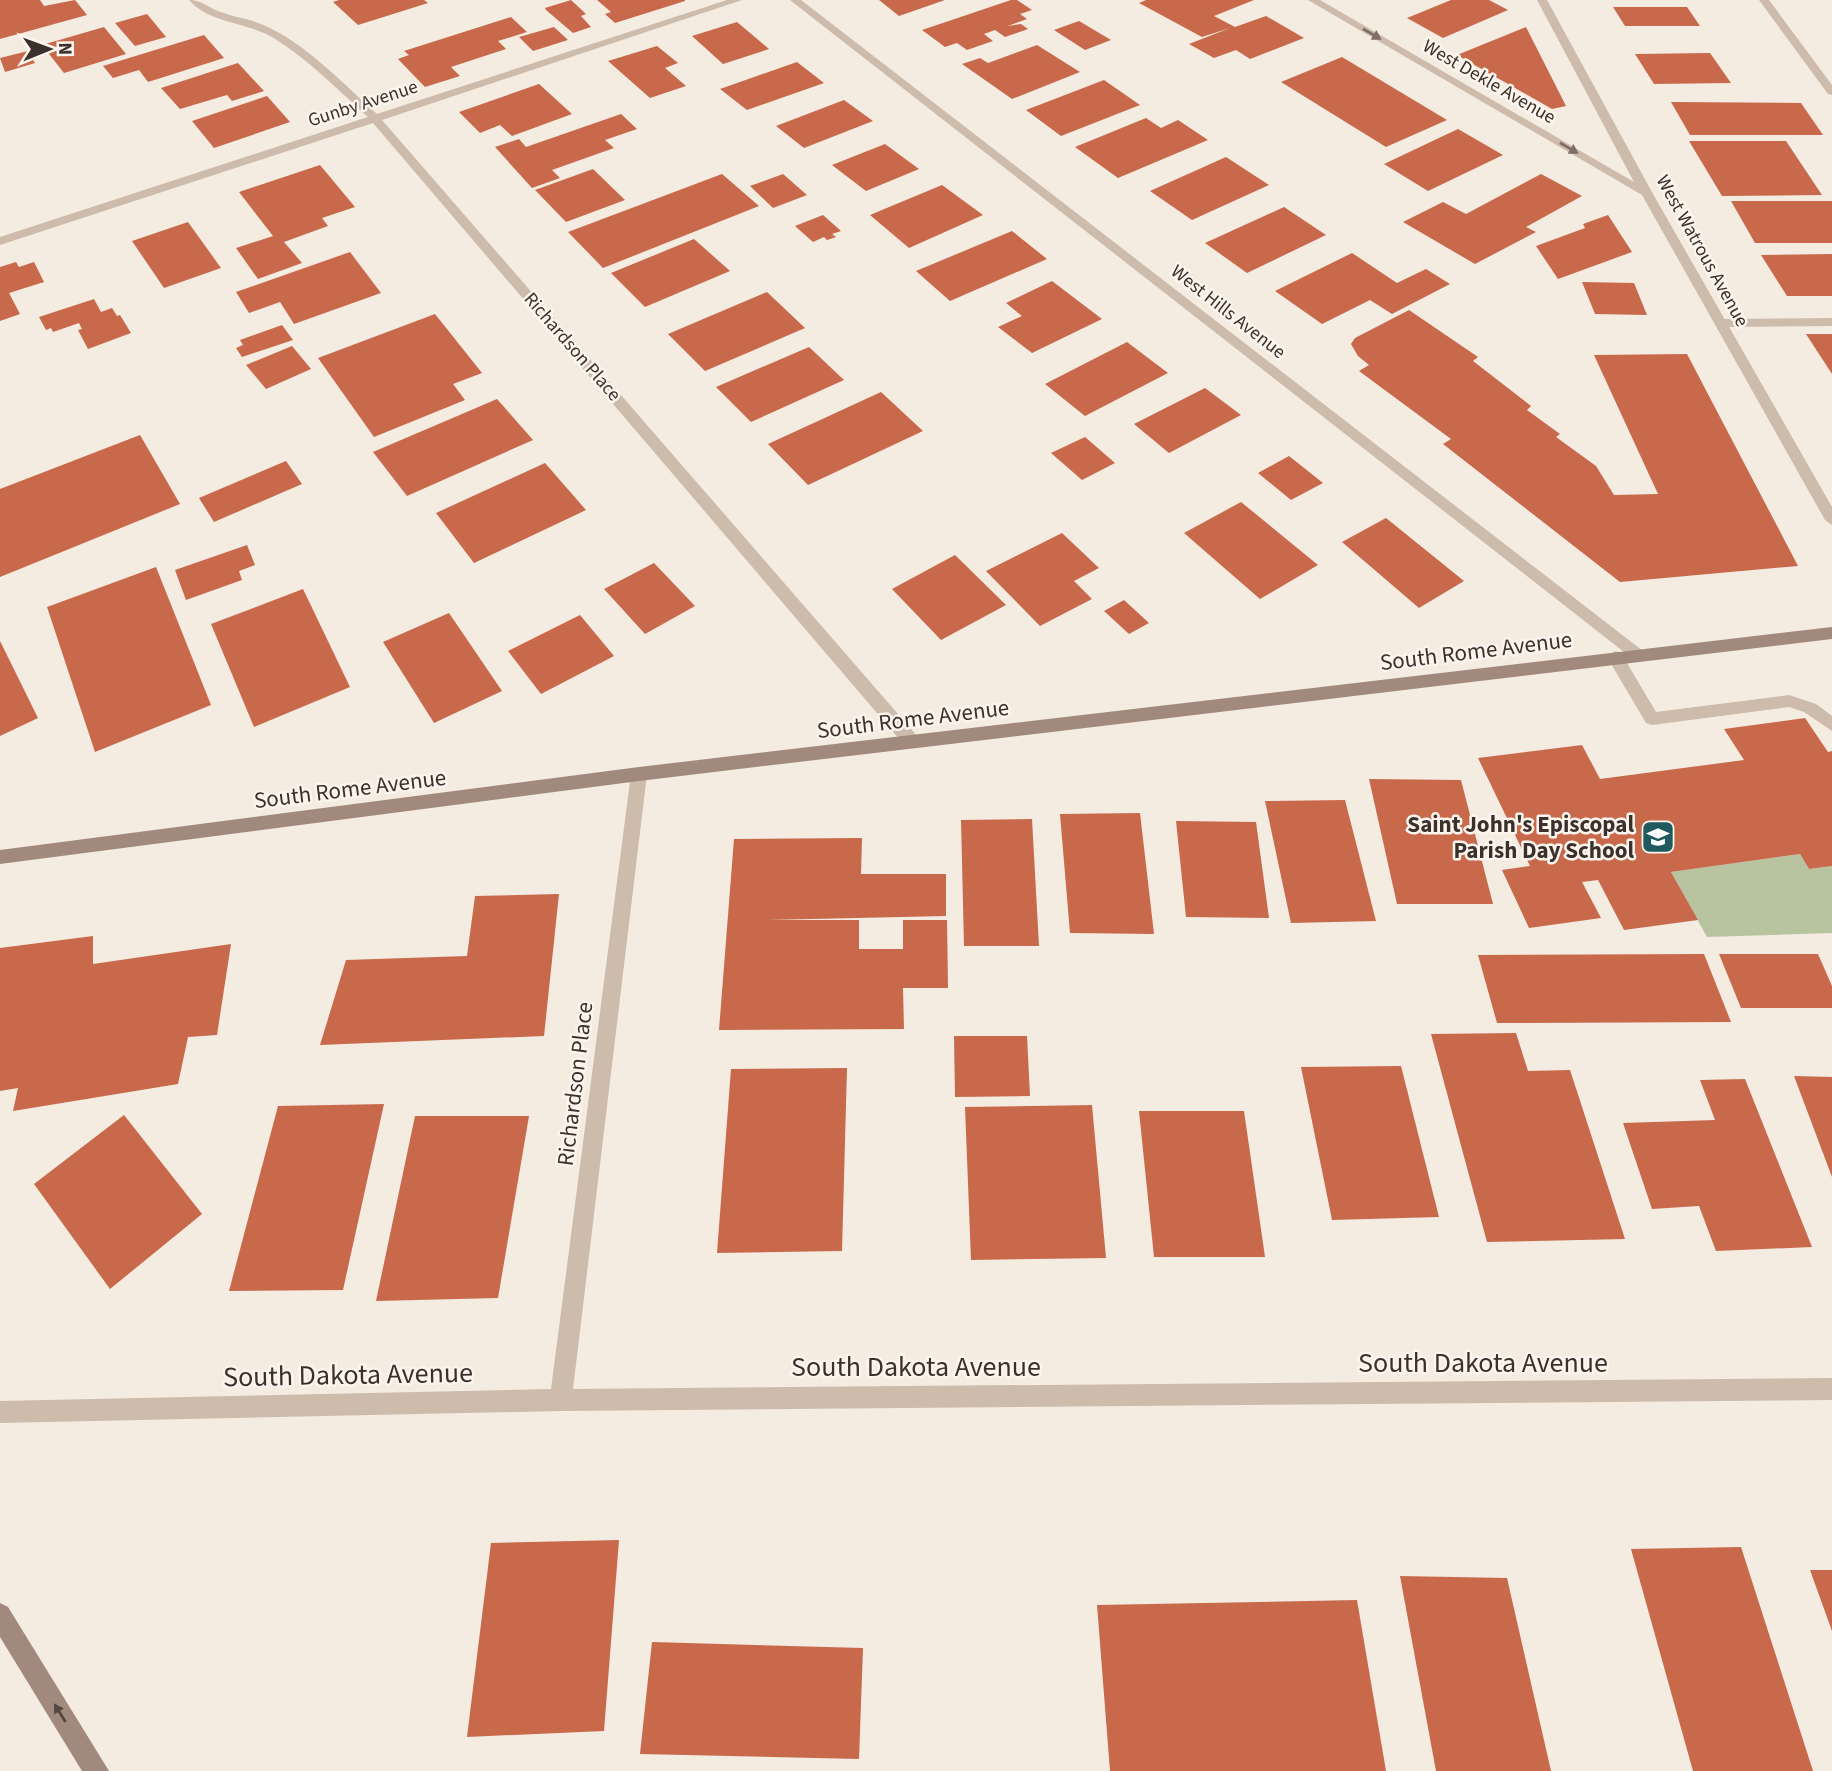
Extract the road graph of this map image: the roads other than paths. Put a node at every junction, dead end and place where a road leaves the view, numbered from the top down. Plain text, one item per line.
1 (194, 0) edge
2 (737, 0) edge
3 (795, 0) edge
4 (1313, 0) edge
5 (1542, 0) edge
6 (1764, 0) edge
7 (1832, 92) edge
8 (376, 119) junction
9 (1647, 194) junction
10 (0, 241) edge
11 (1832, 322) edge
12 (1720, 323) junction
13 (1832, 520) edge
14 (1832, 633) edge
15 (1638, 655) junction
16 (1615, 657) junction
17 (1831, 725) edge
18 (912, 742) junction
19 (639, 774) junction
20 (0, 858) edge
21 (1832, 1390) edge
22 (561, 1400) junction
23 (0, 1412) edge
24 (0, 1615) edge
25 (96, 1771) edge

1 - 8 street, Richardson Place
2 - 8 street, Gunby Avenue
3 - 15 street, West Hills Avenue
4 -> 9 street, West Dekle Avenue
5 - 9 street, West Watrous Avenue
6 - 7 street
8 - 10 street, Gunby Avenue
8 - 18 street, Richardson Place
9 - 12 street, West Watrous Avenue
11 - 12 street
12 - 13 street, West Watrous Avenue
14 - 15 street, South Rome Avenue
15 - 16 street, South Rome Avenue
16 - 17 street
16 - 18 street, South Rome Avenue
18 - 19 street, South Rome Avenue
19 - 20 street, South Rome Avenue
19 - 22 street, Richardson Place
21 - 22 street, South Dakota Avenue
22 - 23 street, South Dakota Avenue
25 -> 24 street

